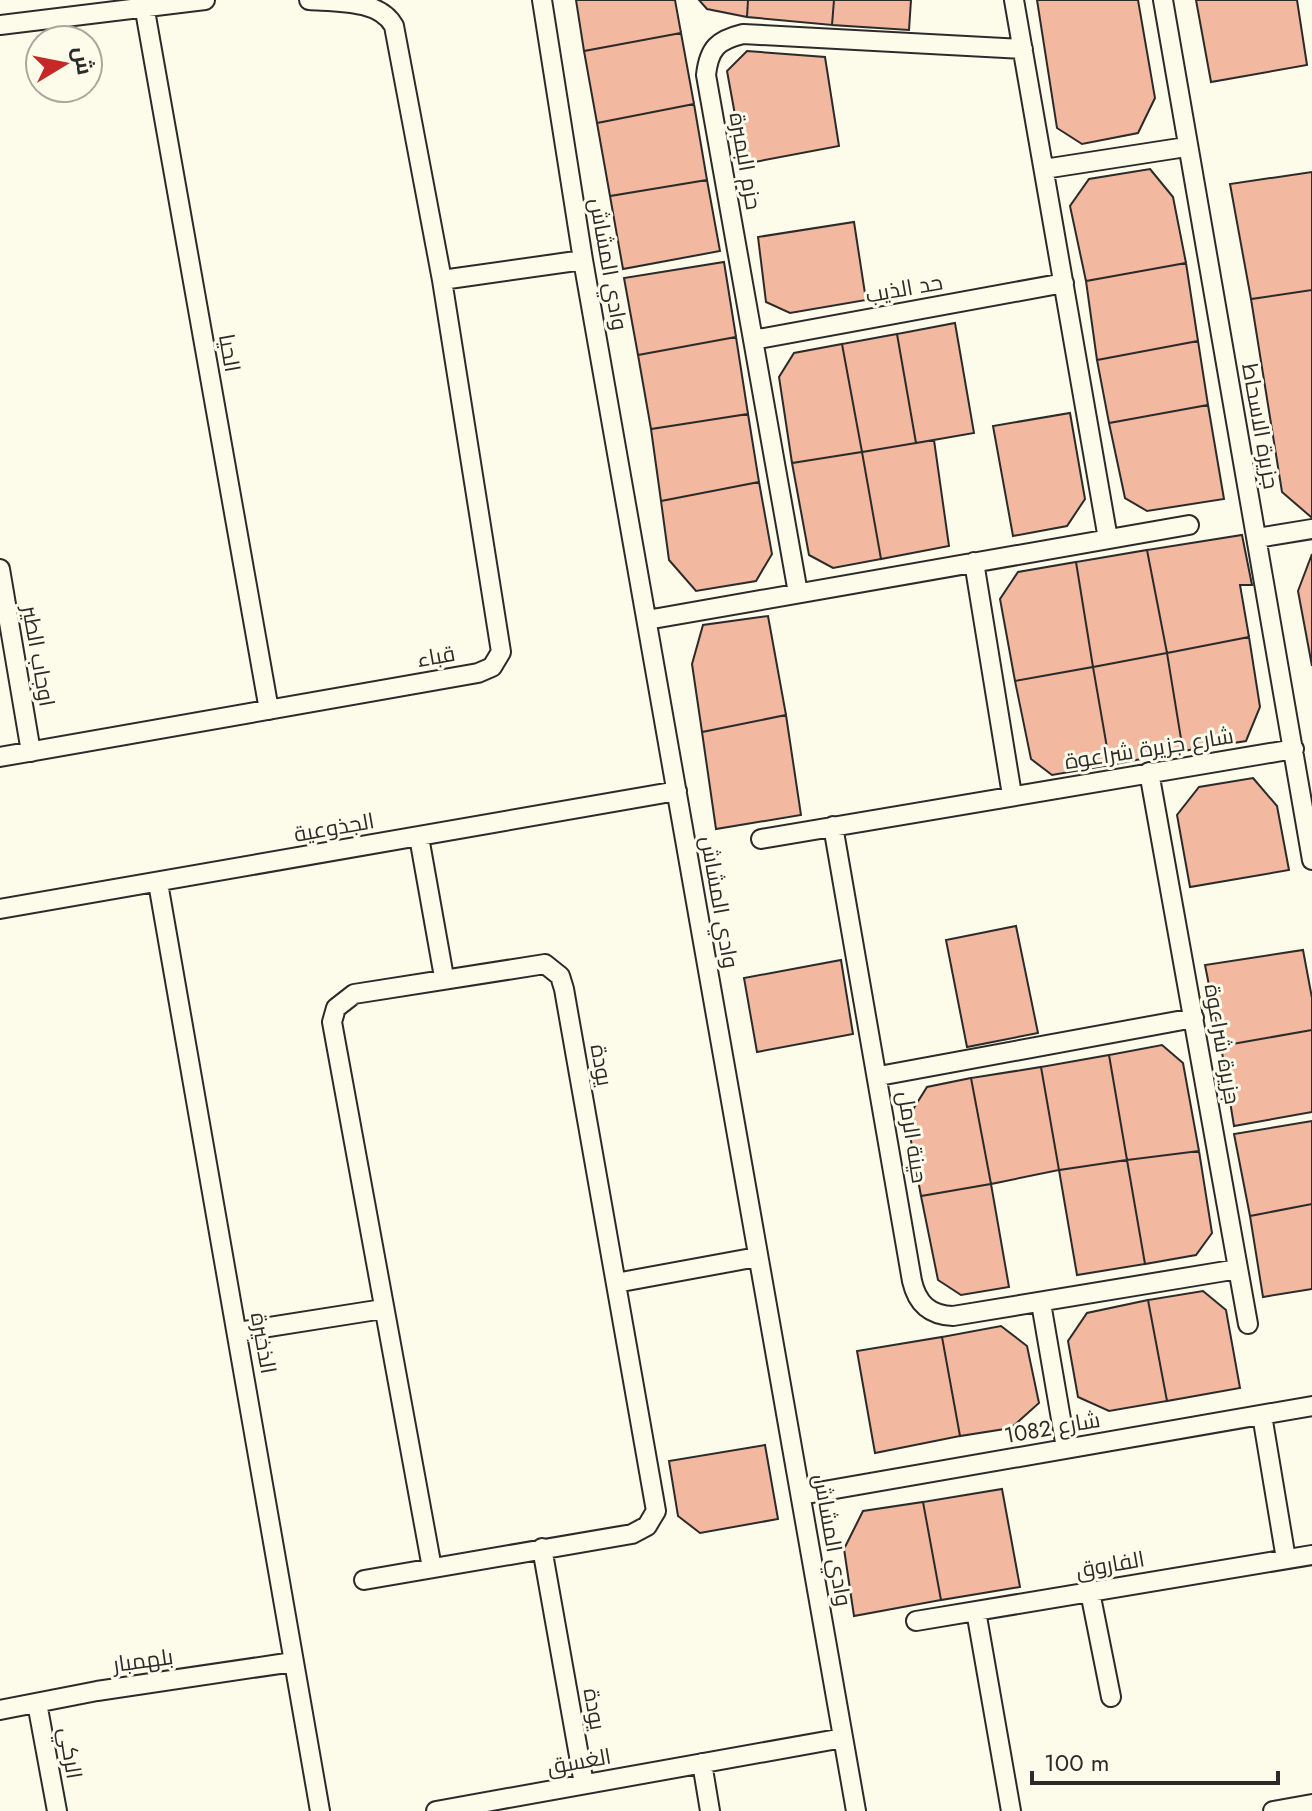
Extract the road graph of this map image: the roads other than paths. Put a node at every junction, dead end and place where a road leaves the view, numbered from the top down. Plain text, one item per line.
1 (205, 0) edge
2 (309, 0) edge
3 (542, 0) edge
4 (1014, 0) edge
5 (1163, 0) edge
6 (144, 5) junction
7 (0, 25) edge
8 (1023, 49) junction
9 (1186, 147) junction
10 (1044, 169) junction
11 (583, 260) junction
12 (442, 280) junction
13 (1064, 283) junction
14 (753, 340) junction
15 (1189, 525) dead end
16 (1312, 529) edge
17 (1257, 538) junction
18 (1108, 539) junction
19 (974, 562) junction
20 (0, 569) edge
21 (798, 593) junction
22 (647, 620) junction
23 (269, 710) junction
24 (1294, 749) junction
25 (31, 752) junction
26 (0, 757) edge
27 (1149, 772) junction
28 (677, 791) junction
29 (1012, 795) junction
30 (833, 826) junction
31 (419, 837) junction
32 (761, 839) dead end
33 (1312, 860) edge
34 (158, 883) junction
35 (0, 909) edge
36 (444, 977) junction
37 (1194, 1018) junction
38 (879, 1076) junction
39 (757, 1257) junction
40 (1238, 1269) junction
41 (616, 1283) junction
42 (1041, 1303) junction
43 (383, 1309) junction
44 (1248, 1324) dead end
45 (238, 1332) junction
46 (1312, 1406) edge
47 (1262, 1415) junction
48 (1066, 1448) junction
49 (801, 1495) junction
50 (542, 1548) junction
51 (1312, 1555) edge
52 (1286, 1559) junction
53 (432, 1568) junction
54 (364, 1580) dead end
55 (1090, 1592) junction
56 (976, 1611) junction
57 (916, 1621) dead end
58 (293, 1662) junction
59 (1111, 1697) dead end
60 (37, 1703) junction
61 (0, 1710) edge
62 (843, 1738) junction
63 (702, 1763) junction
64 (584, 1784) junction
65 (1312, 1804) edge
66 (465, 1808) edge
67 (57, 1811) edge
68 (320, 1811) edge
69 (436, 1811) edge
70 (710, 1811) edge
71 (856, 1811) edge
72 (1011, 1811) edge
73 (1273, 1811) edge

1 - 6 street
2 - 12 street, قباء
3 - 11 street, وادي المشاش
4 - 8 street
5 - 9 street, جزيرة الاسحاط
6 - 7 street
6 - 23 street, الحيا
8 - 10 street
8 - 14 street, حزم البمبرة
9 - 10 street
9 - 17 street, جزيرة الاسحاط
10 - 13 street
11 - 12 street
11 - 22 street, وادي المشاش
12 - 23 street, قباء
13 - 14 street, حد الذيب
13 - 18 street
14 - 21 street, حزم البمبرة
15 - 18 street
16 - 17 street
17 - 24 street, جزيرة الاسحاط
18 - 19 street
19 - 21 street
19 - 29 street
20 - 25 street, اوجاب الطير
21 - 22 street
22 - 28 street, وادي المشاش
23 - 25 street, قباء
24 - 27 street, شارع جزيرة شراعوة
24 - 33 street, جزيرة الاسحاط
25 - 26 street, قباء
27 - 29 street, شارع جزيرة شراعوة
27 - 37 street, جزيرة شراعوة
28 - 31 street, الجذوعية
28 - 39 street, وادي المشاش
29 - 30 street, شارع جزيرة شراعوة
30 - 32 street, شارع جزيرة شراعوة
30 - 38 street
31 - 34 street, الجذوعية
31 - 36 street
34 - 35 street, الجذوعية
34 - 45 street, الذخيرة
36 - 41 street, يودة
36 - 43 street, يودة
37 - 38 street, حينة الرمل
37 - 40 street, جزيرة شراعوة
38 - 42 street, حينة الرمل
39 - 41 street
39 - 49 street, وادي المشاش
40 - 42 street, حينة الرمل
40 - 44 street, جزيرة شراعوة
41 - 50 street, يودة
42 - 48 street
43 - 45 street
43 - 53 street, يودة
45 - 58 street, الذخيرة
46 - 47 street, شارع 1082
47 - 48 street, شارع 1082
47 - 52 street
48 - 49 street, شارع 1082
49 - 62 street, وادي المشاش
50 - 53 street, يودة
50 - 64 street, يودة
51 - 52 street, الفاروق
52 - 55 street, الفاروق
53 - 54 street, يودة
55 - 56 street, الفاروق
55 - 59 street
56 - 57 street, الفاروق
56 - 72 street
58 - 60 street, بلهمبار
58 - 68 street, الذخيرة
60 - 61 street, بلهمبار
60 - 67 street, الركي
62 - 63 street, الغسق
62 - 71 street, وادي المشاش
63 - 64 street, الغسق
63 - 70 street
64 - 66 street, الغسق
65 - 73 street
66 - 69 street, الغسق

